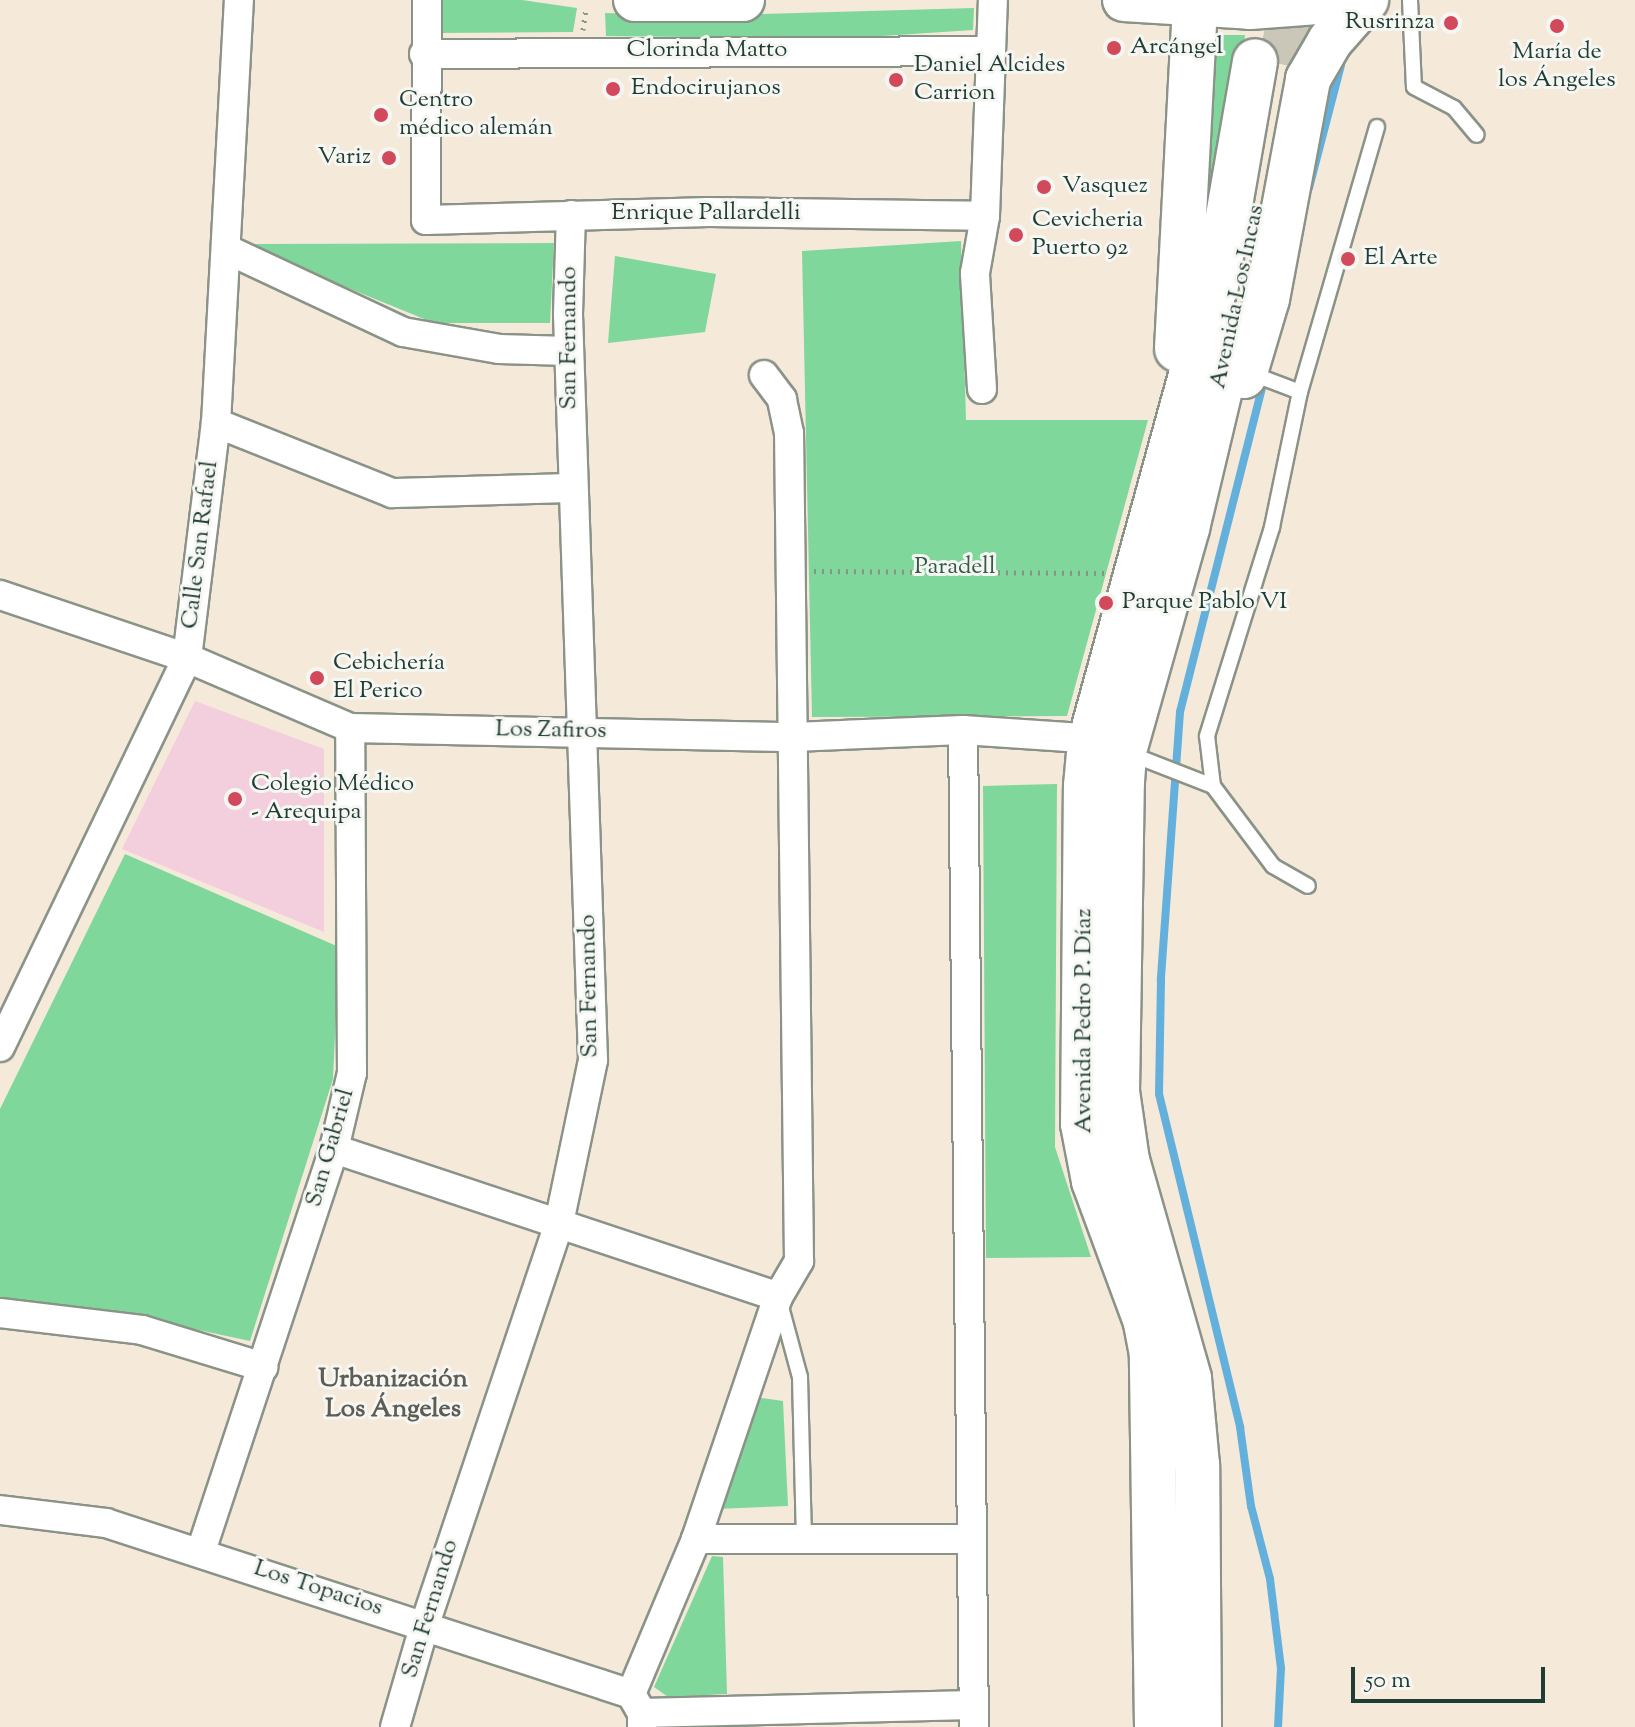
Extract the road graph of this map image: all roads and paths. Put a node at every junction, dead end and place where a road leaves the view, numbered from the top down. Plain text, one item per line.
1 (239, 0) edge
2 (427, 0) edge
3 (635, 0) edge
4 (743, 0) edge
5 (993, 0) edge
6 (1124, 0) edge
7 (1358, 0) edge
8 (1366, 0) edge
9 (1410, 0) edge
10 (1134, 1) edge
11 (1214, 1) edge
12 (586, 9) dead end
13 (583, 35) dead end
14 (989, 51) junction
15 (424, 54) junction
16 (1377, 127) dead end
17 (1477, 135) dead end
18 (1188, 153) junction
19 (571, 215) junction
20 (985, 216) junction
21 (226, 249) junction
22 (569, 351) junction
23 (764, 375) dead end
24 (1261, 377) junction
25 (982, 389) dead end
26 (1300, 392) junction
27 (216, 423) junction
28 (1167, 459) junction
29 (573, 488) junction
30 (1187, 528) junction
31 (789, 570) junction
32 (1135, 573) junction
33 (0, 595) edge
34 (187, 658) junction
35 (350, 728) junction
36 (963, 730) junction
37 (585, 732) junction
38 (794, 737) junction
39 (1122, 753) junction
40 (1213, 786) junction
41 (1308, 886) dead end
42 (0, 1047) edge
43 (334, 1149) junction
44 (559, 1223) junction
45 (778, 1297) junction
46 (0, 1313) edge
47 (263, 1367) junction
48 (1175, 1451) junction
49 (0, 1510) edge
50 (804, 1536) junction
51 (696, 1539) junction
52 (972, 1539) junction
53 (201, 1551) junction
54 (425, 1624) junction
55 (638, 1711) edge
56 (973, 1716) edge
57 (803, 1718) edge
58 (395, 1727) edge
59 (1157, 1727) edge
60 (1199, 1727) edge

1 - 21 street, Calle San Rafael
2 - 15 street
3 - 4 main road
5 - 14 street
6 - 10 main road
7 - 11 main road
8 - 24 main road
9 - 17 lane
10 - 11 main road
10 - 18 main road
11 - 18 main road
12 - 13 path
14 - 15 street, Clorinda Matto
14 - 20 street
15 - 19 street, Enrique Pallardelli
16 - 26 lane
18 - 28 main road
19 - 20 street, Enrique Pallardelli
19 - 22 street, San Fernando
20 - 25 street
21 - 22 street
21 - 27 street, Calle San Rafael
22 - 29 street, San Fernando
23 - 31 street
24 - 26 lane
24 - 30 main road
26 - 40 lane
27 - 29 street
27 - 34 street, Calle San Rafael
28 - 30 main road, Avenida Los Incas
28 - 32 main road, Avenida Pedro P. Díaz
29 - 37 street, San Fernando
30 - 39 main road, Avenida Pedro P. Díaz
31 - 32 path
31 - 38 street
32 - 39 main road, Avenida Pedro P. Díaz
33 - 34 street, Los Zafiros
34 - 35 street, Los Zafiros
34 - 42 street, Calle San Rafael
35 - 37 street, Los Zafiros
35 - 43 street, San Gabriel
36 - 38 street, Los Zafiros
36 - 39 street, Los Zafiros
36 - 52 street
37 - 38 street, Los Zafiros
37 - 44 street, San Fernando
38 - 45 street
39 - 40 lane
39 - 48 main road, Avenida Pedro P. Díaz
40 - 41 lane
43 - 44 street
43 - 47 street, San Gabriel
44 - 45 street
44 - 54 street, San Fernando
45 - 50 lane
45 - 51 street
46 - 47 street
47 - 53 street, San Gabriel
48 - 59 main road, Avenida Pedro P. Díaz
48 - 60 main road, Avenida Pedro P. Díaz
49 - 53 street, Los Topacios
50 - 51 street
50 - 52 street
51 - 55 street
52 - 56 street
53 - 54 street, Los Topacios
54 - 55 street, Los Topacios
54 - 58 street, San Fernando
55 - 57 street
56 - 57 street

